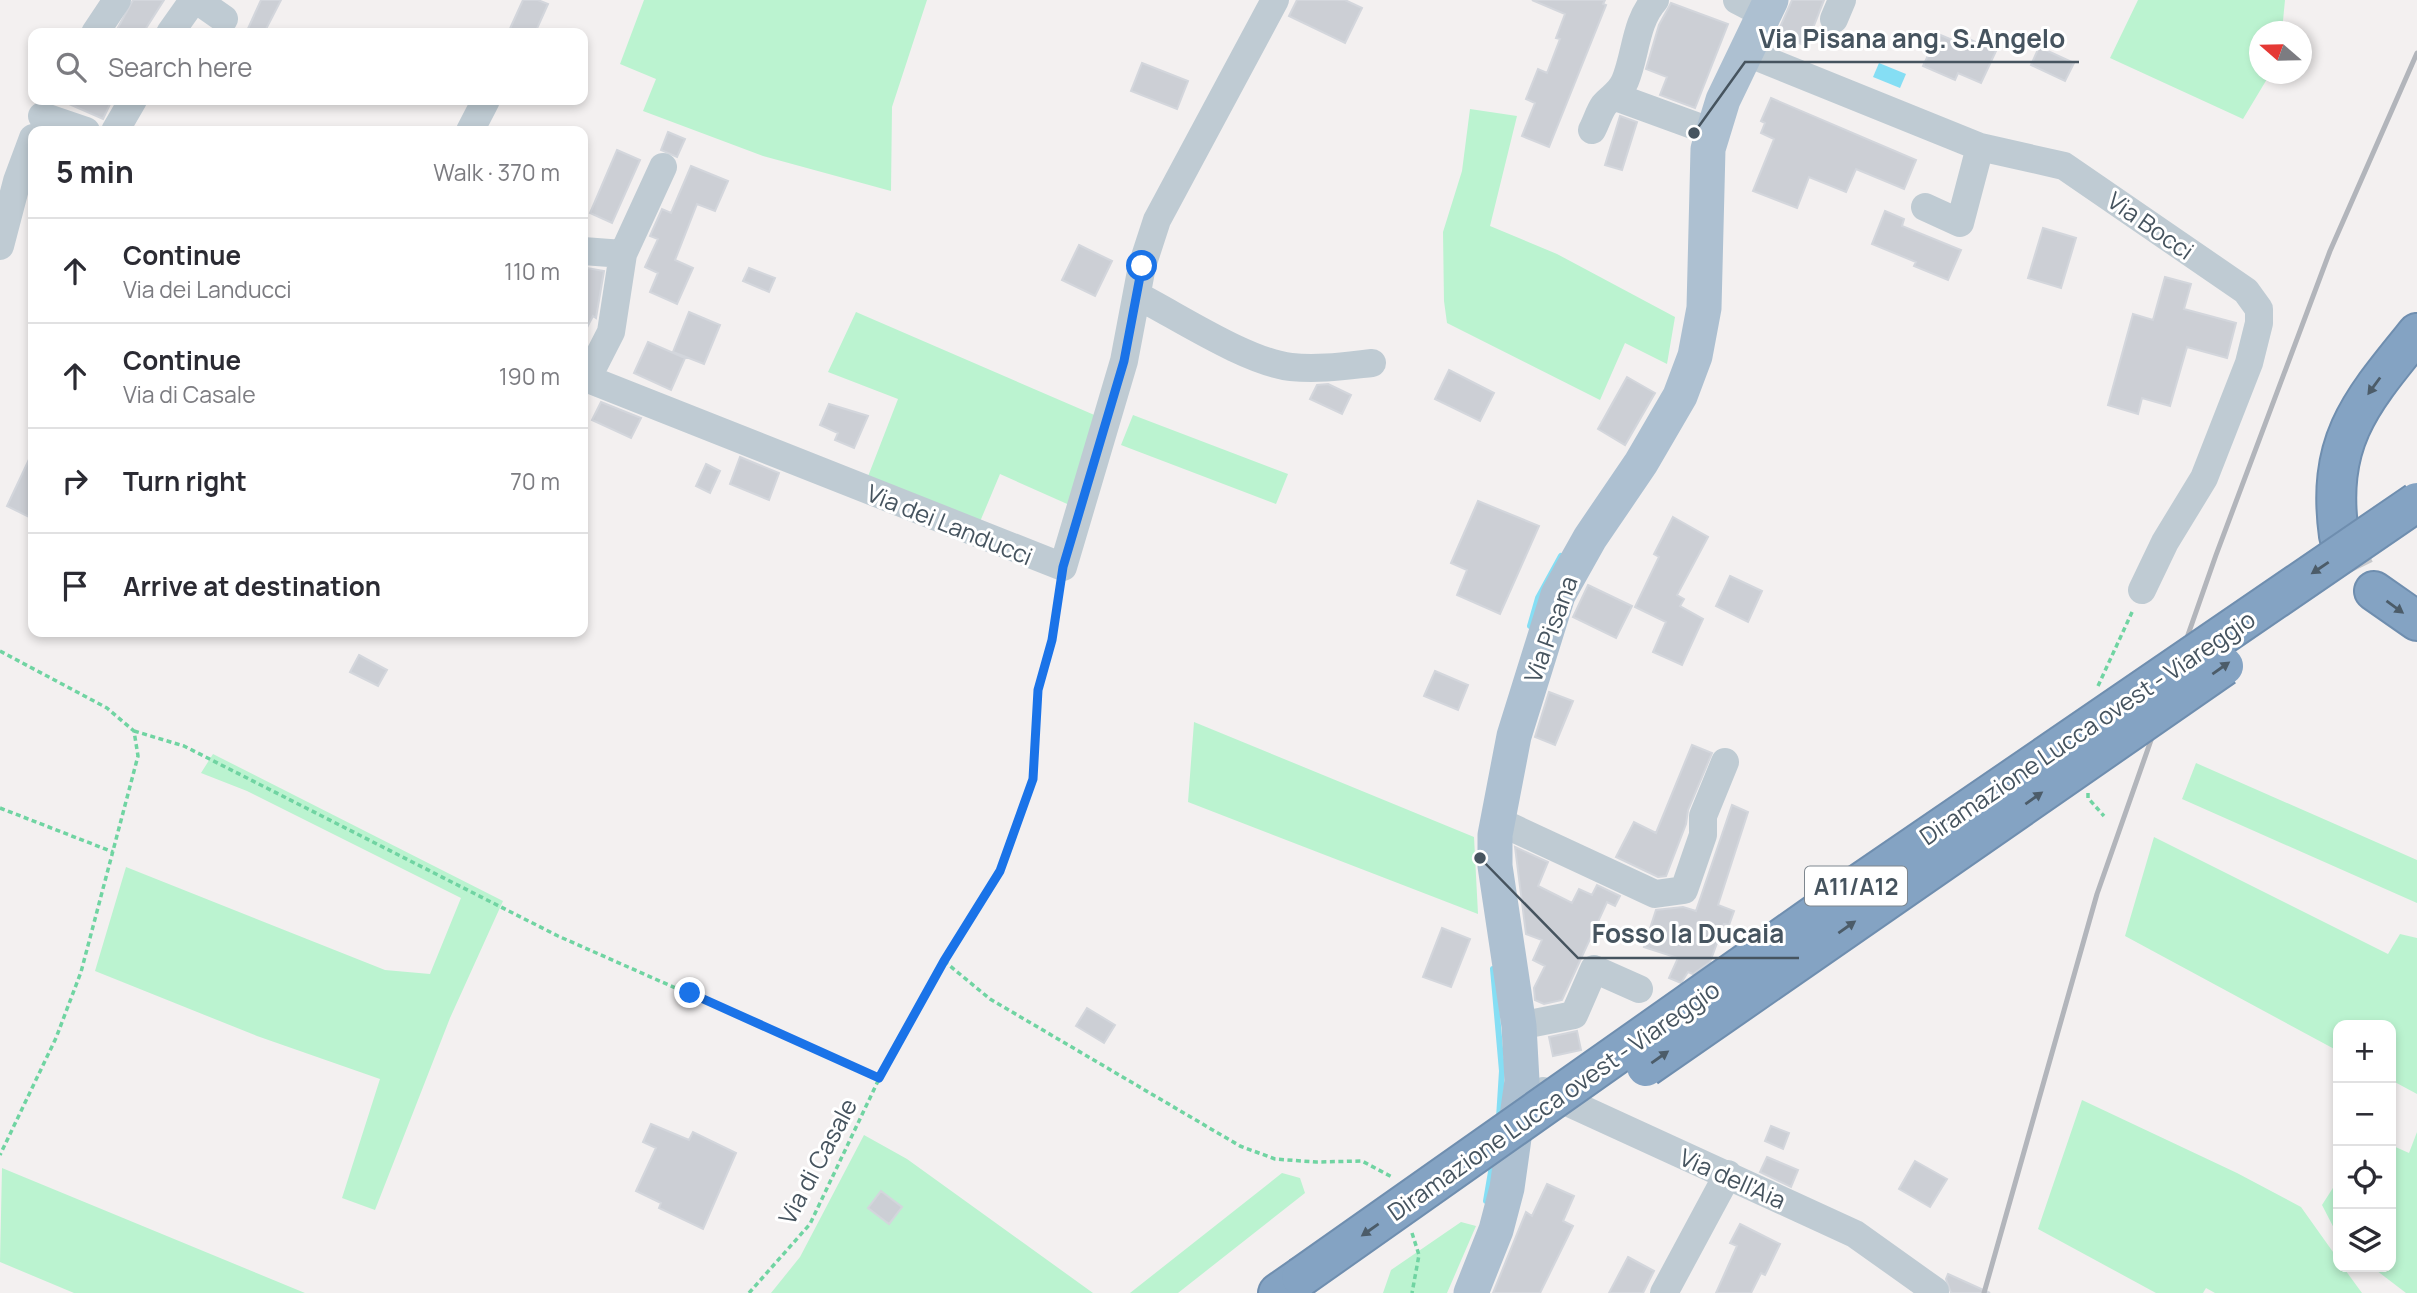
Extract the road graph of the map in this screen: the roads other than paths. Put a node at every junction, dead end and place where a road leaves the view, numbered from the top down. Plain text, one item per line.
1 (117, 0) edge
2 (1275, 0) edge
3 (1655, 0) edge
4 (1757, 5) edge
5 (224, 19) dead end
6 (98, 28) edge
7 (174, 28) edge
8 (1745, 52) junction
9 (1616, 97) junction
10 (130, 105) edge
11 (483, 105) edge
12 (41, 121) edge
13 (64, 126) edge
14 (118, 126) edge
15 (473, 126) edge
16 (1592, 130) dead end
17 (1712, 132) junction
18 (1980, 147) junction
19 (28, 154) edge
20 (663, 167) dead end
21 (1925, 207) dead end
22 (2, 233) edge
23 (588, 251) edge
24 (622, 254) junction
25 (1138, 296) junction
26 (2417, 333) edge
27 (1372, 363) dead end
28 (588, 373) edge
29 (588, 379) edge
30 (2417, 502) edge
31 (2417, 533) edge
32 (2339, 536) tunnel mouth
33 (2142, 590) dead end
34 (2374, 591) tunnel mouth
35 (2417, 621) edge
36 (1725, 762) dead end
37 (1498, 821) junction
38 (1639, 989) dead end
39 (1519, 1026) junction
40 (1522, 1081) junction
41 (1728, 1174) junction
42 (1301, 1288) edge
43 (1935, 1291) edge
44 (1471, 1293) edge
45 (1664, 1293) edge

1 - 6 street
2 - 25 street, Via dei Landucci
3 - 9 street
4 - 8 main road, Via Pisana
5 - 7 street
8 - 17 main road, Via Pisana
8 - 18 street, Via Bocci
9 - 16 street
9 - 17 street
10 - 14 street
11 - 15 street
12 - 13 street
17 - 37 main road, Via Pisana
18 - 21 street
18 - 33 street, Via Bocci
19 - 22 street
20 - 24 street
23 - 24 street
24 - 28 street
25 - 27 street
25 - 29 street, Via dei Landucci
26 -> 32 highway
30 -> 42 highway, Diramazione Lucca ovest - Viareggio / A11/A12, bridge
42 -> 31 highway, Diramazione Lucca ovest - Viareggio / A11/A12, bridge
34 -> 35 highway
36 - 37 street
37 - 39 main road, Via Pisana
38 - 39 street
39 - 40 main road, Via Pisana
40 - 41 street, Via dell'Aia
40 - 44 main road, Via Pisana
41 - 43 street, Via dell'Aia
41 - 45 street

